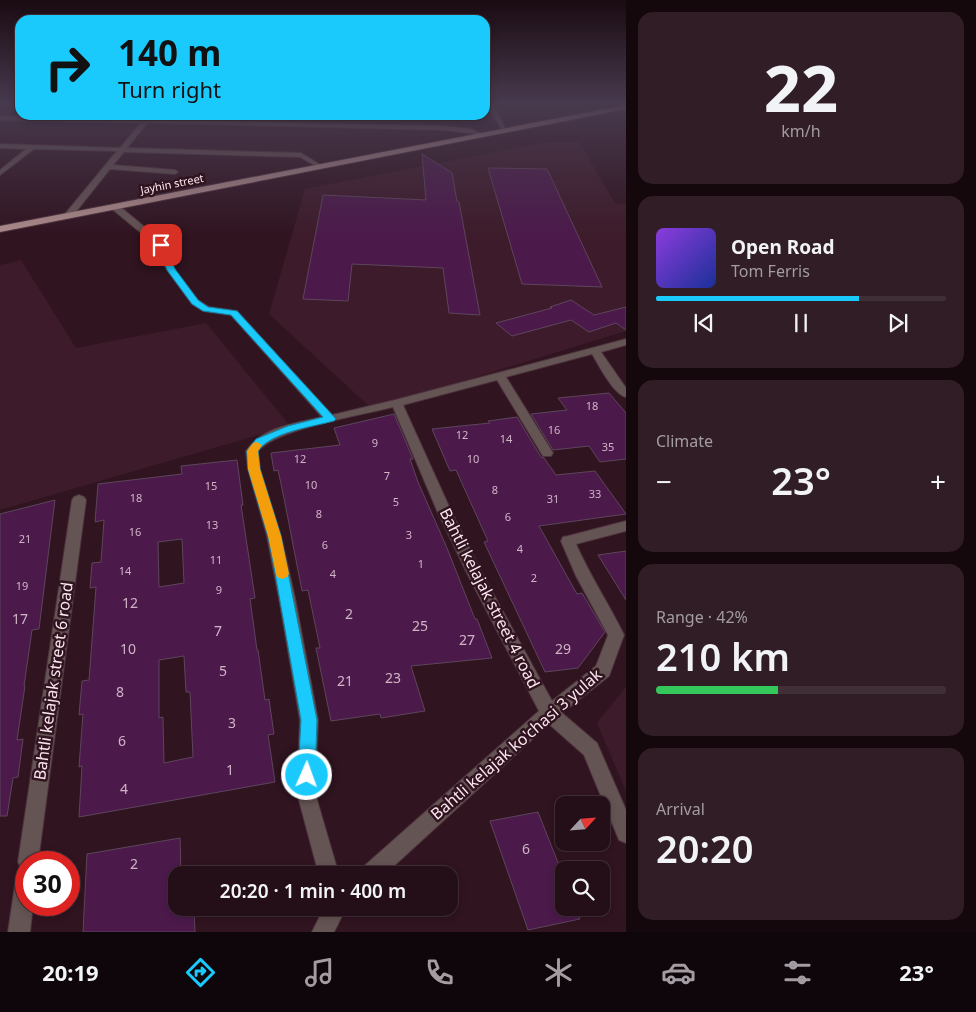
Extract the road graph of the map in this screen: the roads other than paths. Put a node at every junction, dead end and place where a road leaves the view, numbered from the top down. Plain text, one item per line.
1 (30, 148) edge
2 (76, 148) edge
3 (414, 148) edge
4 (121, 150) junction
5 (107, 167) junction
6 (321, 167) junction
7 (175, 172) dead end
8 (0, 173) edge
9 (116, 207) junction
10 (68, 216) junction
11 (0, 229) edge
12 (626, 342) edge
13 (595, 351) junction
14 (500, 376) junction
15 (626, 394) edge
16 (397, 403) junction
17 (330, 419) junction
18 (547, 454) dead end
19 (78, 500) dead end
20 (626, 526) edge
21 (550, 713) junction
22 (626, 833) edge
23 (30, 851) edge
24 (326, 866) edge
25 (379, 866) edge
26 (21, 916) edge
27 (331, 916) edge
28 (19, 932) edge
29 (323, 932) edge

1 - 8 street
2 - 4 street
3 - 6 main road, Jayhin street
4 - 5 street
4 - 6 street
5 - 7 street
5 - 10 street
6 - 9 main road, Jayhin street
9 - 10 main road, Jayhin street
9 - 17 street
10 - 11 main road, Jayhin street
12 - 13 street
13 - 14 street
13 - 15 street
14 - 16 street
14 - 18 street
16 - 17 street
16 - 21 street, Bahtli kelajak street 4 road
17 - 24 street
19 - 23 street, Bahtli kelajak street 6 road
20 - 21 street, Bahtli kelajak ko'chasi 3 yulak
21 - 22 street, Bahtli kelajak street 4 road
21 - 25 street, Bahtli kelajak ko'chasi 3 yulak
26 - 28 street
27 - 29 street

